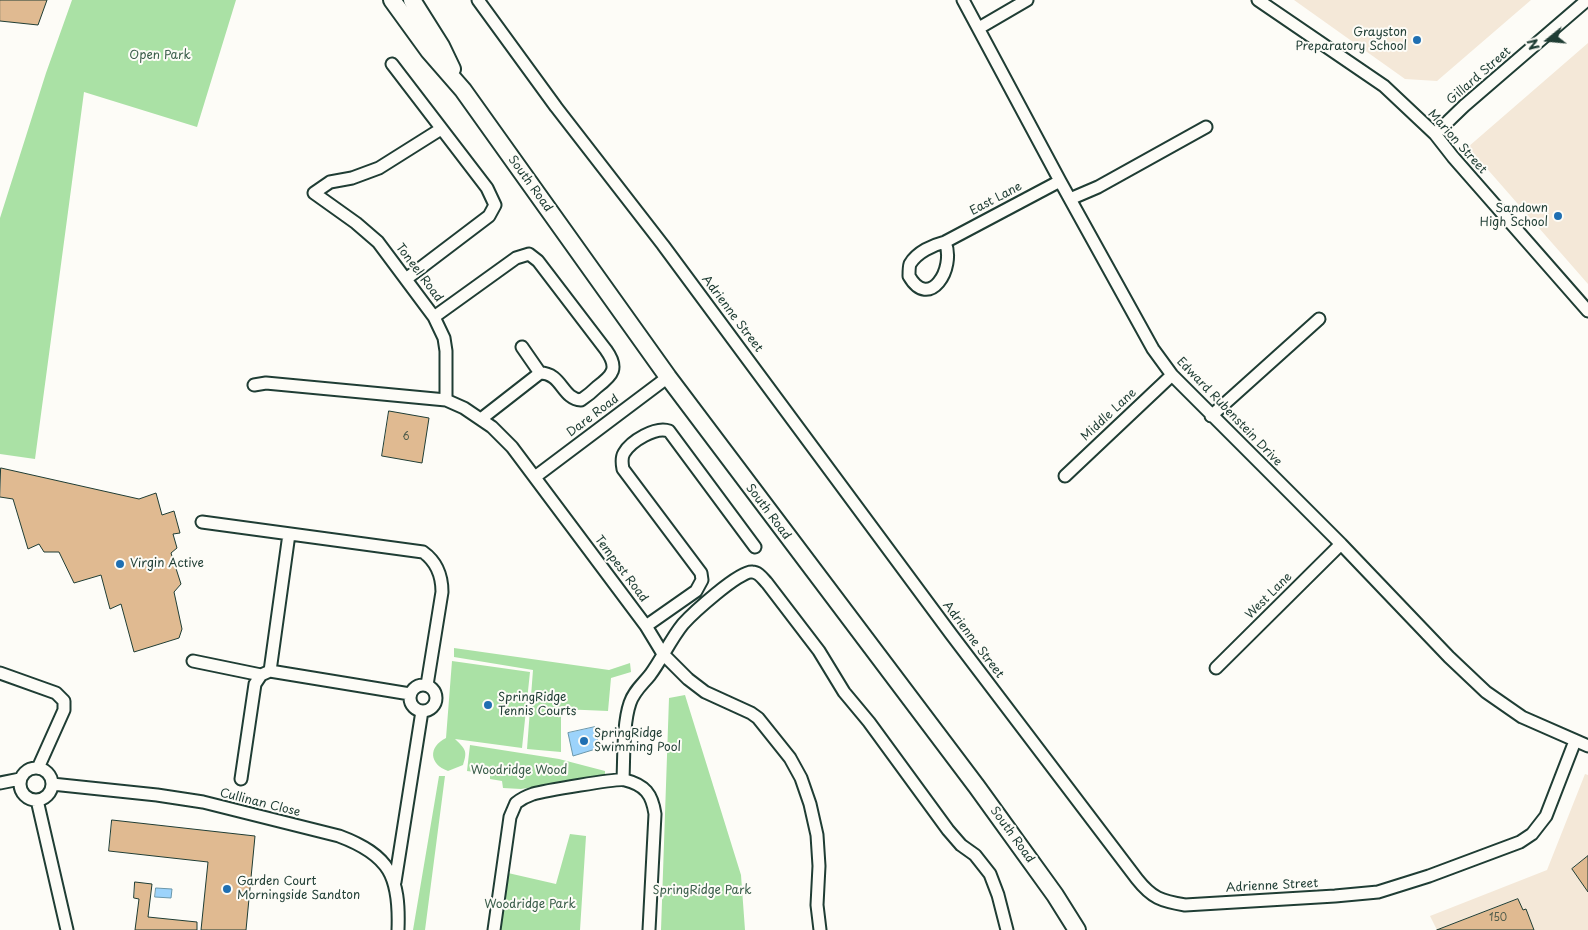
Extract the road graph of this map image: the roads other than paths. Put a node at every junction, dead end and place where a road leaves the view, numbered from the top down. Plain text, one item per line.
1 (392, 0) edge
2 (412, 0) edge
3 (478, 0) edge
4 (963, 0) edge
5 (1027, 0) edge
6 (1258, 0) edge
7 (1587, 0) edge
8 (979, 28) junction
9 (392, 64) dead end
10 (463, 90) junction
11 (1206, 127) dead end
12 (441, 129) junction
13 (1434, 134) junction
14 (1060, 180) junction
15 (1070, 200) junction
16 (945, 242) dead end
17 (406, 279) junction
18 (1588, 311) edge
19 (434, 317) junction
20 (1319, 319) dead end
21 (522, 347) dead end
22 (540, 373) junction
23 (1172, 375) junction
24 (668, 377) junction
25 (254, 385) dead end
26 (446, 400) junction
27 (1212, 416) junction
28 (481, 419) junction
29 (1065, 476) dead end
30 (535, 477) junction
31 (202, 522) dead end
32 (289, 534) junction
33 (1341, 544) junction
34 (755, 547) dead end
35 (646, 626) junction
36 (663, 654) junction
37 (193, 661) dead end
38 (1216, 668) dead end
39 (0, 673) edge
40 (266, 673) junction
41 (427, 685) junction
42 (410, 694) junction
43 (422, 711) junction
44 (1575, 741) junction
45 (1588, 746) edge
46 (38, 768) junction
47 (20, 779) junction
48 (241, 779) dead end
49 (623, 779) junction
50 (0, 783) edge
51 (52, 784) junction
52 (37, 800) junction
53 (395, 882) junction
54 (67, 930) edge
55 (398, 930) edge
56 (494, 930) edge
57 (649, 930) edge
58 (820, 930) edge
59 (1007, 930) edge
60 (1077, 930) edge

1 - 10 street, South Road
2 - 10 street, South Road
3 - 44 street, Adrienne Street
4 - 8 street, Edward Rubenstein Drive
5 - 8 street
6 - 13 street, Marion Street
7 - 13 street, Gillard Street
8 - 14 street, Edward Rubenstein Drive
9 - 12 street
10 - 24 street, South Road
11 - 15 street
12 - 17 street
12 - 17 street, Toneel Road
13 - 18 street, Marion Street
14 - 15 street, Edward Rubenstein Drive
14 - 16 street, East Lane
15 - 23 street, Edward Rubenstein Drive
17 - 19 street, Toneel Road
19 - 22 street
19 - 26 street, Toneel Road
20 - 27 street
21 - 22 street
22 - 28 street
23 - 27 street, Edward Rubenstein Drive
23 - 29 street, Middle Lane
24 - 30 street, Dare Road
24 - 60 street, South Road
25 - 26 street, Tempest Road
26 - 28 street, Tempest Road
27 - 33 street, Edward Rubenstein Drive
28 - 30 street, Tempest Road
30 - 35 street, Tempest Road
31 - 32 street
32 - 40 street
32 - 41 street
33 - 38 street, West Lane
33 - 44 street, Edward Rubenstein Drive
34 - 35 street
35 - 36 street, Tempest Road
36 - 49 street
36 - 58 street, Tempest Road
36 - 59 street
37 - 40 street
39 - 46 street
40 - 42 street
40 - 48 street
41 - 42 street
41 - 43 street
42 - 43 street
43 - 53 street
44 - 45 street, Edward Rubenstein Drive
46 - 47 street
46 - 51 street
47 - 50 street
47 - 52 street
49 - 56 street
49 - 57 street
51 - 52 street
51 - 53 street, Cullinan Close
52 - 54 street
53 - 55 street, Cullinan Close

